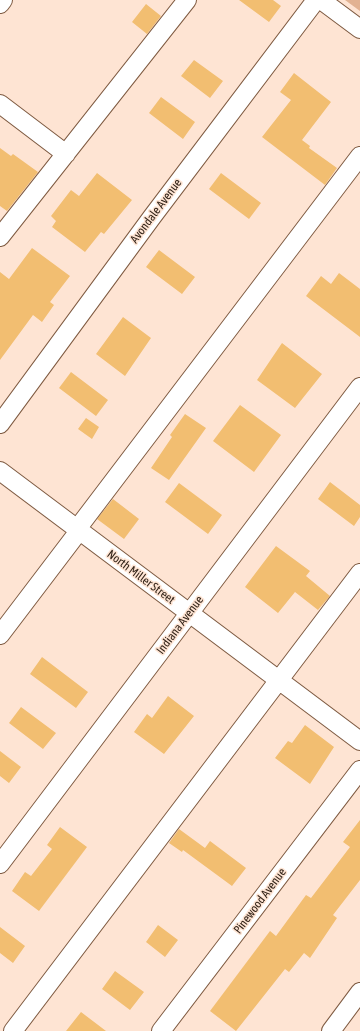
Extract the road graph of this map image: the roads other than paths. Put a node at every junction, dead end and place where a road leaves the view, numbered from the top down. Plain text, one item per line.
1 (3, 0) edge
2 (187, 0) edge
3 (316, 0) edge
4 (321, 0) edge
5 (0, 4) edge
6 (360, 29) edge
7 (0, 104) edge
8 (66, 154) junction
9 (360, 156) edge
10 (0, 237) edge
11 (360, 387) edge
12 (0, 424) edge
13 (0, 471) edge
14 (78, 530) junction
15 (360, 573) edge
16 (189, 613) junction
17 (0, 636) edge
18 (279, 681) junction
19 (360, 741) edge
20 (360, 770) edge
21 (0, 864) edge
22 (360, 992) edge
23 (13, 1031) edge
24 (161, 1031) edge
25 (331, 1031) edge

1 - 5 street
2 - 8 street
3 - 12 street, Avondale Avenue
4 - 6 street
7 - 8 street
8 - 10 street
9 - 14 street
11 - 16 street, Indiana Avenue
13 - 14 street, North Miller Street
14 - 16 street, North Miller Street
14 - 17 street
15 - 18 street
16 - 18 street, North Miller Street
16 - 21 street, Indiana Avenue
18 - 19 street, North Miller Street
18 - 23 street
20 - 24 street, Pinewood Avenue
22 - 25 street

